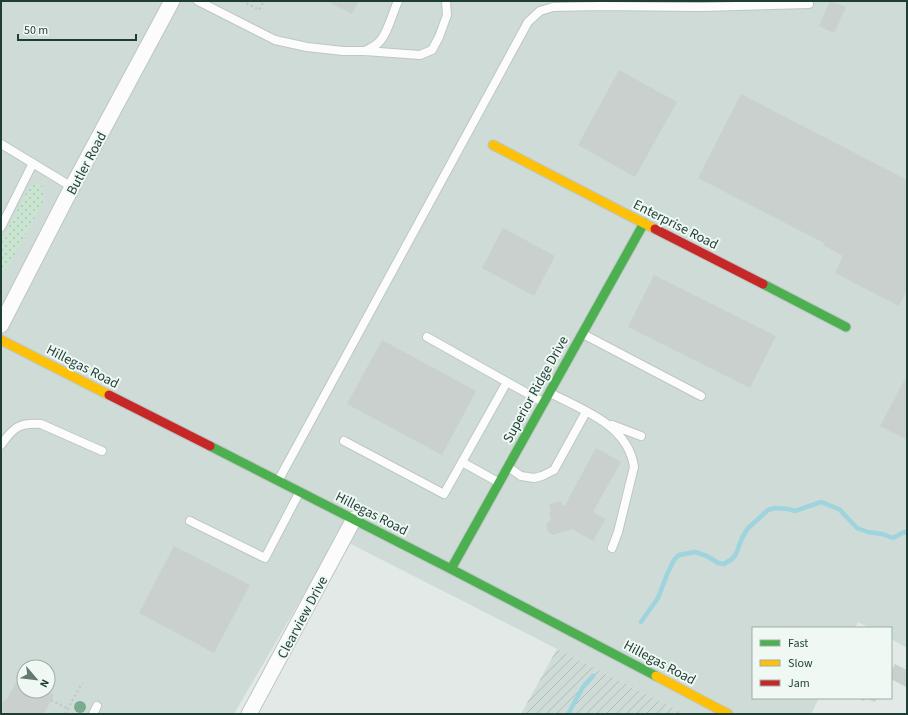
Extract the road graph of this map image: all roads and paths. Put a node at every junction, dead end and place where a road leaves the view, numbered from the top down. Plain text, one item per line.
1 (172, 1) edge
2 (198, 1) edge
3 (242, 1) edge
4 (264, 1) edge
5 (398, 1) edge
6 (446, 1) edge
7 (809, 4) dead end
8 (365, 51) junction
9 (1, 144) edge
10 (493, 146) dead end
11 (33, 163) junction
12 (72, 187) junction
13 (644, 223) junction
14 (1, 226) edge
15 (1, 325) edge
16 (846, 327) dead end
17 (582, 334) junction
18 (426, 337) dead end
19 (1, 340) edge
20 (507, 382) junction
21 (549, 393) junction
22 (701, 396) dead end
23 (544, 402) junction
24 (586, 412) junction
25 (601, 420) junction
26 (641, 436) dead end
27 (344, 441) dead end
28 (1, 445) edge
29 (102, 451) dead end
30 (462, 462) junction
31 (508, 467) junction
32 (278, 482) junction
33 (499, 483) junction
34 (300, 492) junction
35 (354, 519) junction
36 (190, 521) dead end
37 (612, 548) dead end
38 (451, 569) junction
39 (82, 683) dead end
40 (51, 700) dead end
41 (97, 706) dead end
42 (68, 709) junction
43 (65, 714) edge
44 (93, 714) edge
45 (249, 714) edge
46 (728, 714) edge

1 - 12 street, Butler Road
2 - 8 lane
3 - 4 path
5 - 8 lane
6 - 8 lane
7 - 32 lane
9 - 11 lane
10 - 13 main road, Enterprise Road
11 - 12 lane
11 - 14 lane
12 - 15 street, Butler Road
13 - 16 main road, Enterprise Road
13 - 17 main road, Superior Ridge Drive
17 - 21 main road, Superior Ridge Drive
17 - 22 lane
18 - 20 lane
19 - 32 main road, Hillegas Road
20 - 23 lane
20 - 30 lane
21 - 23 main road, Superior Ridge Drive
21 - 24 lane
23 - 31 main road, Superior Ridge Drive
24 - 25 lane
24 - 31 lane
25 - 26 lane
25 - 37 lane
27 - 30 lane
28 - 29 lane
30 - 33 lane
31 - 33 main road, Superior Ridge Drive
32 - 34 main road, Hillegas Road
33 - 38 main road, Superior Ridge Drive
34 - 35 main road, Hillegas Road
34 - 36 lane
35 - 38 main road, Hillegas Road
35 - 45 street, Clearview Drive
38 - 46 main road, Hillegas Road
39 - 42 path
40 - 42 path
41 - 44 lane
42 - 43 path

